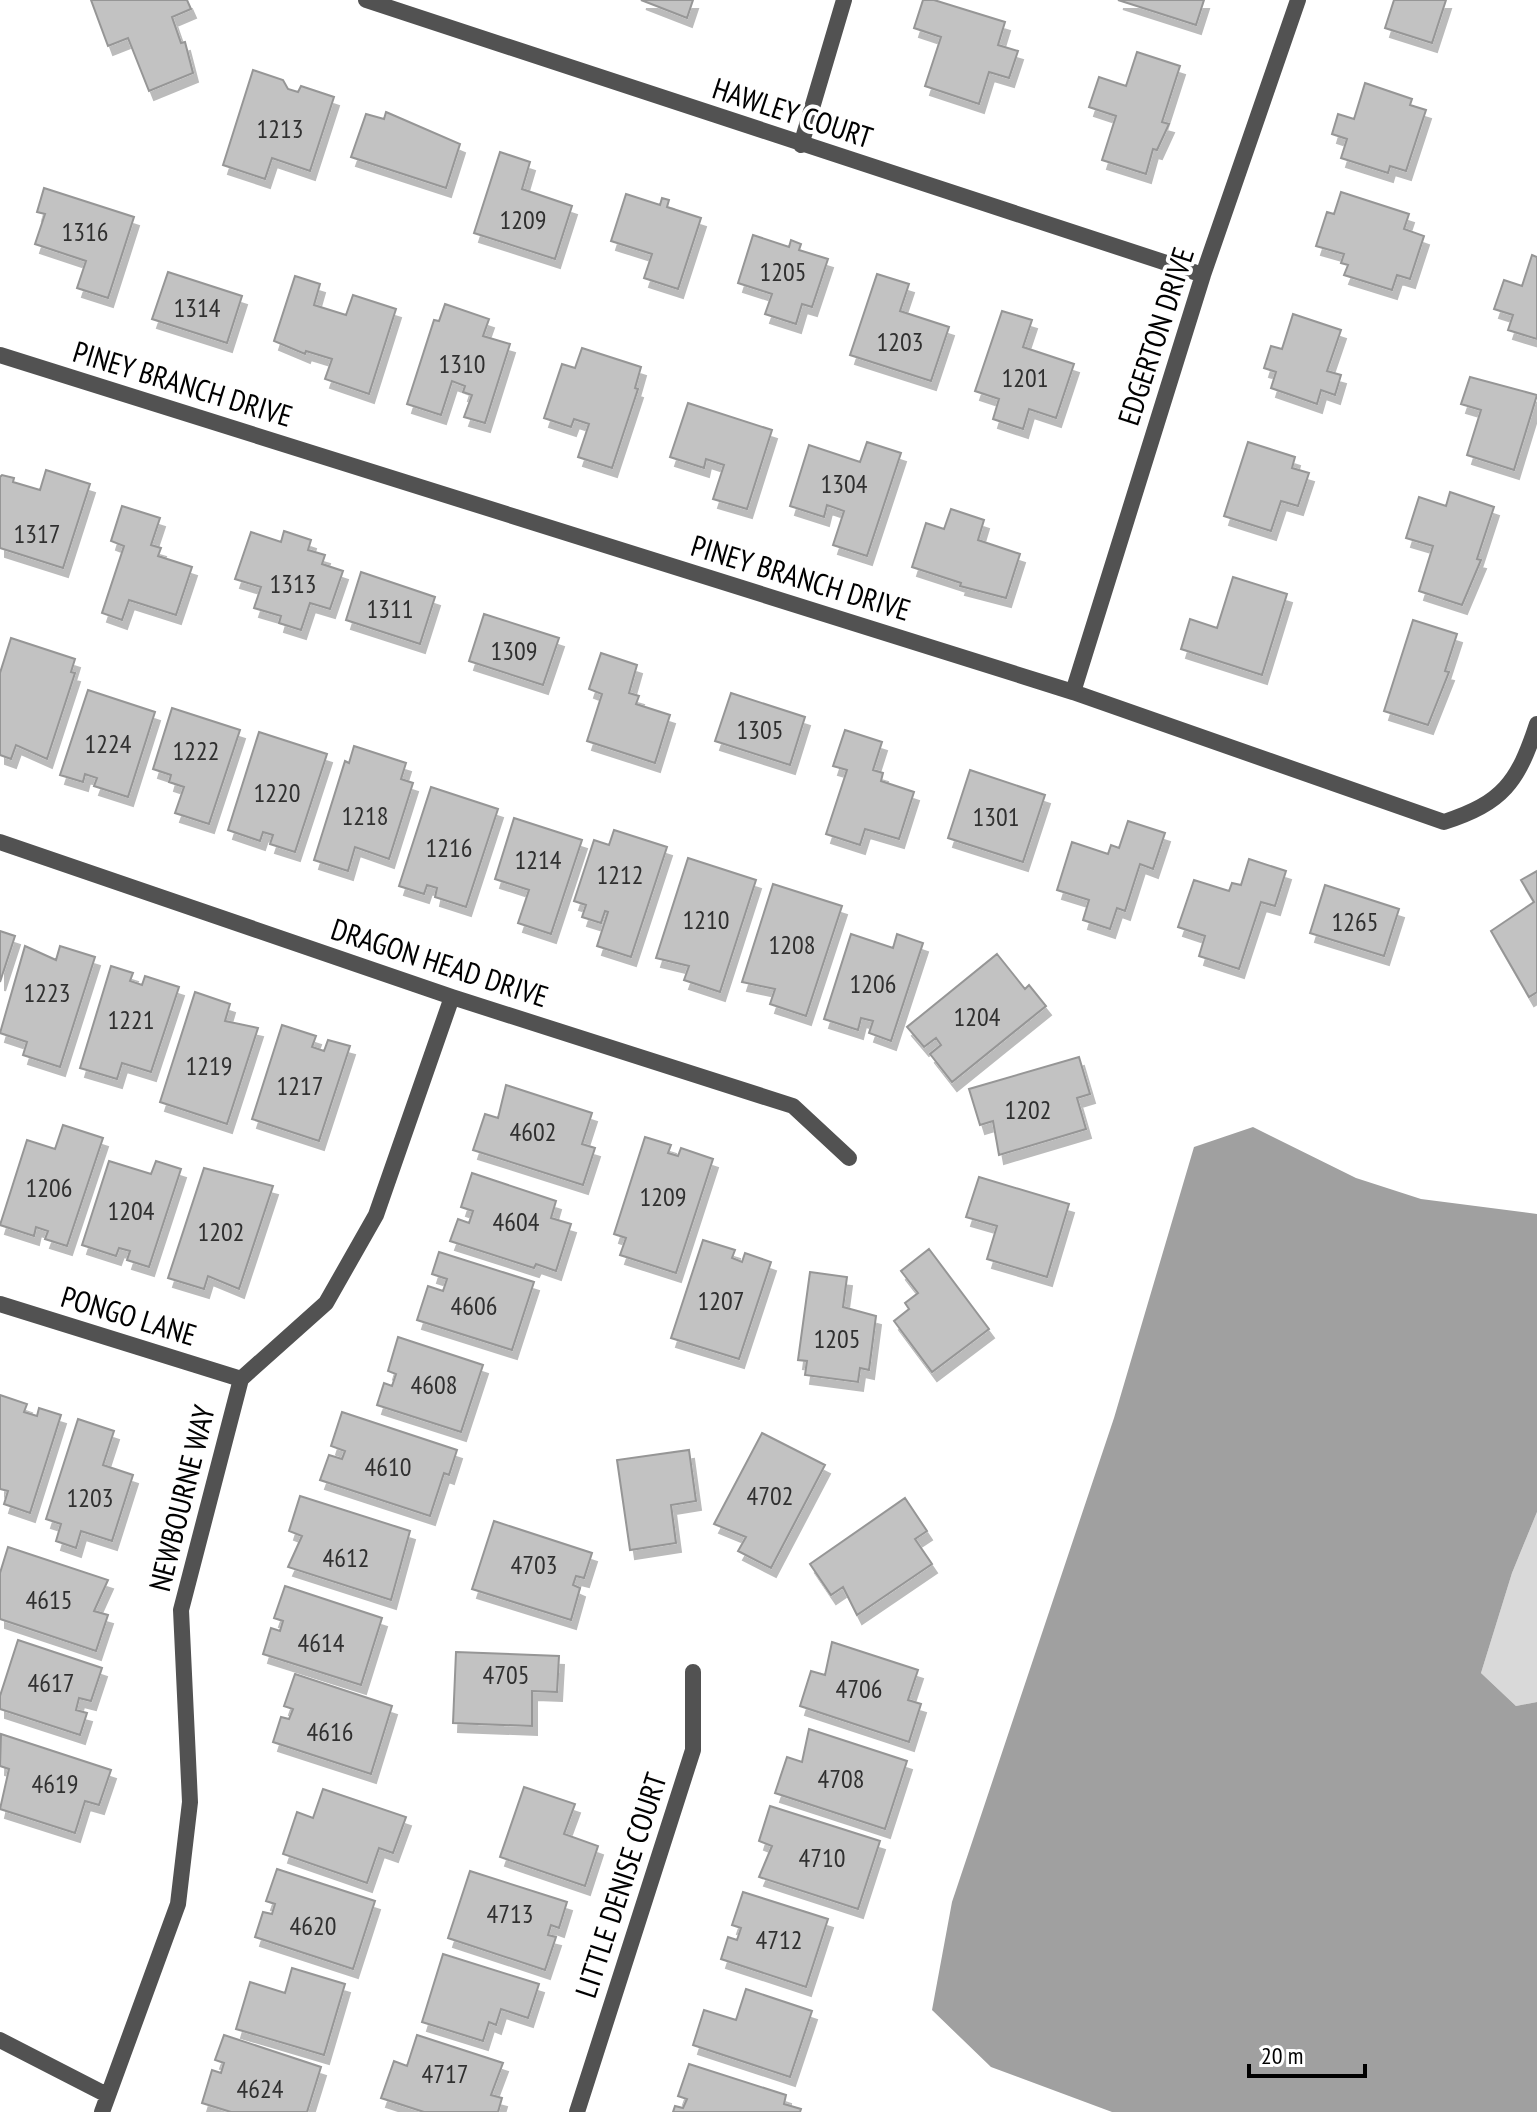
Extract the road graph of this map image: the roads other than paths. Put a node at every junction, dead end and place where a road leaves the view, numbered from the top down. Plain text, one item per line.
1 (366, 0) edge
2 (844, 0) edge
3 (1298, 0) edge
4 (801, 145) junction
5 (1203, 275) junction
6 (0, 355) edge
7 (1073, 692) junction
8 (1537, 724) edge
9 (0, 842) edge
10 (452, 997) junction
11 (849, 1158) dead end
12 (0, 1304) edge
13 (241, 1379) junction
14 (693, 1672) dead end
15 (0, 2040) edge
16 (107, 2095) junction
17 (102, 2112) edge
18 (577, 2112) edge

1 - 4 street, HAWLEY COURT
2 - 4 street
3 - 5 street, EDGERTON DRIVE
4 - 5 street, HAWLEY COURT
5 - 7 street, EDGERTON DRIVE
6 - 7 street, PINEY BRANCH DRIVE
7 - 8 street, PINEY BRANCH DRIVE
9 - 10 street, DRAGON HEAD DRIVE
10 - 11 street, DRAGON HEAD DRIVE
10 - 13 street, NEWBOURNE WAY
12 - 13 street, PONGO LANE
13 - 16 street, NEWBOURNE WAY
14 - 18 street, LITTLE DENISE COURT
15 - 16 street
16 - 17 street, NEWBOURNE WAY

